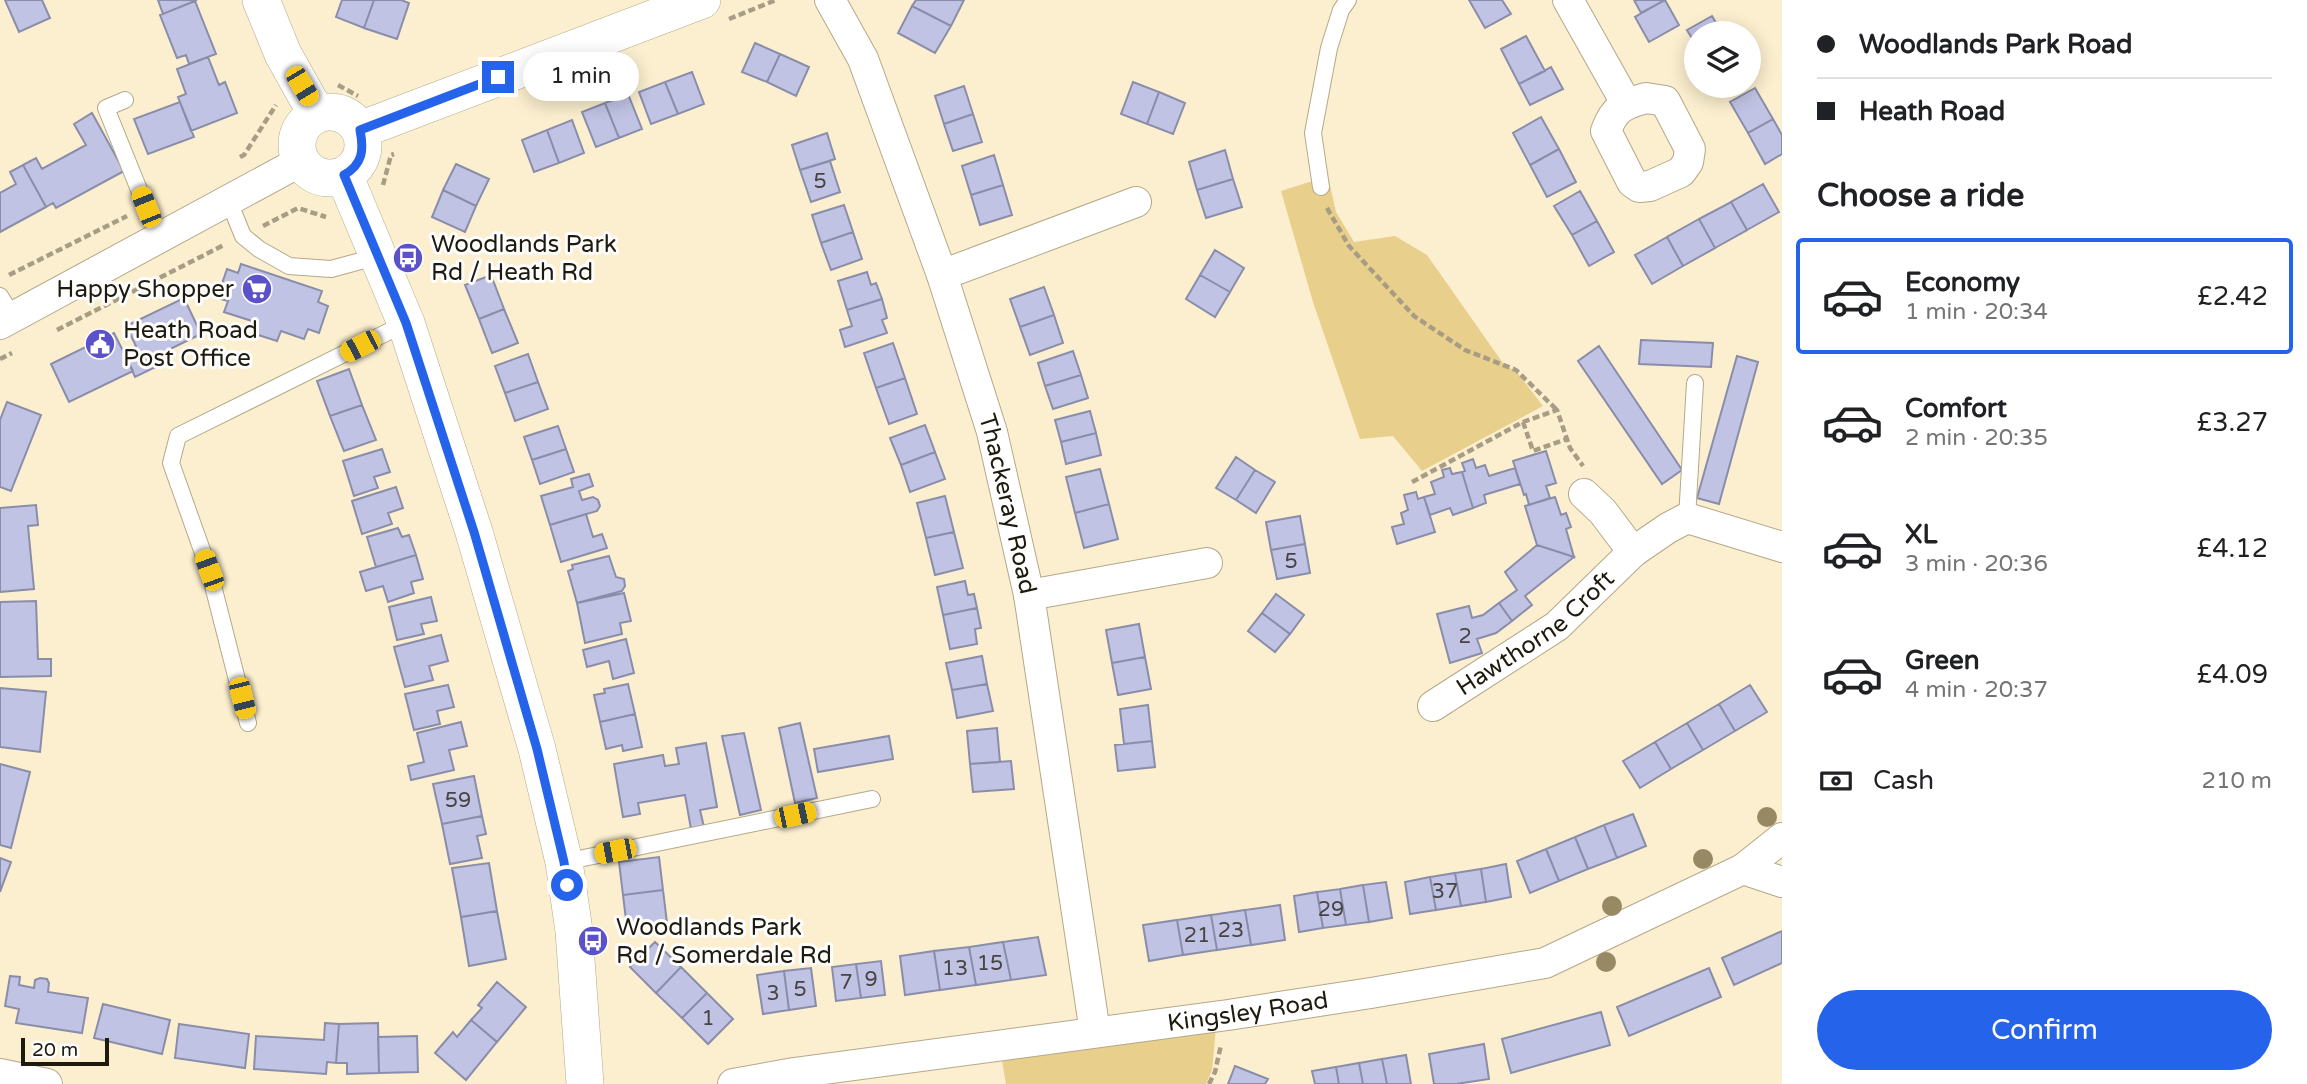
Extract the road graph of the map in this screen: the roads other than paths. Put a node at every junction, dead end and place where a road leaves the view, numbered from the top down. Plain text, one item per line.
1 (261, 0) edge
2 (830, 0) edge
3 (1348, 0) edge
4 (1568, 0) edge
5 (713, 10) edge
6 (125, 100) dead end
7 (297, 102) junction
8 (1626, 103) dead end
9 (361, 114) junction
10 (301, 161) junction
11 (344, 175) junction
12 (1321, 187) road end
13 (228, 199) junction
14 (1136, 202) dead end
15 (161, 235) junction
16 (379, 256) junction
17 (942, 275) junction
18 (4, 312) edge
19 (406, 323) junction
20 (1695, 383) dead end
21 (1584, 495) road end
22 (1687, 519) junction
23 (1782, 547) edge
24 (1633, 552) junction
25 (1207, 563) dead end
26 (1028, 595) junction
27 (1433, 706) dead end
28 (248, 723) dead end
29 (872, 799) dead end
30 (1782, 838) edge
31 (564, 862) junction
32 (1743, 869) junction
33 (1782, 882) edge
34 (1095, 1032) junction
35 (0, 1074) edge
36 (47, 1084) edge
37 (585, 1084) edge
38 (733, 1084) edge

1 - 7 street
2 - 17 street, Thackeray Road
3 - 12 lane
4 - 8 street
5 - 9 street
6 - 15 lane
7 - 9 street
7 - 10 street
9 - 11 street
10 - 11 street
10 - 13 street
11 - 16 street
13 - 15 street
13 - 16 lane
14 - 17 street
15 - 18 street
16 - 19 street
17 - 26 street, Thackeray Road
19 - 28 lane
19 - 31 street
20 - 22 lane
21 - 24 street, Hawthorne Croft
22 - 23 street
22 - 24 street, Hawthorne Croft
24 - 27 street, Hawthorne Croft
25 - 26 street
26 - 34 street, Thackeray Road
29 - 31 lane
30 - 32 street, Kingsley Road
31 - 37 street
32 - 33 street
32 - 34 street, Kingsley Road
34 - 38 street, Kingsley Road
35 - 36 street

